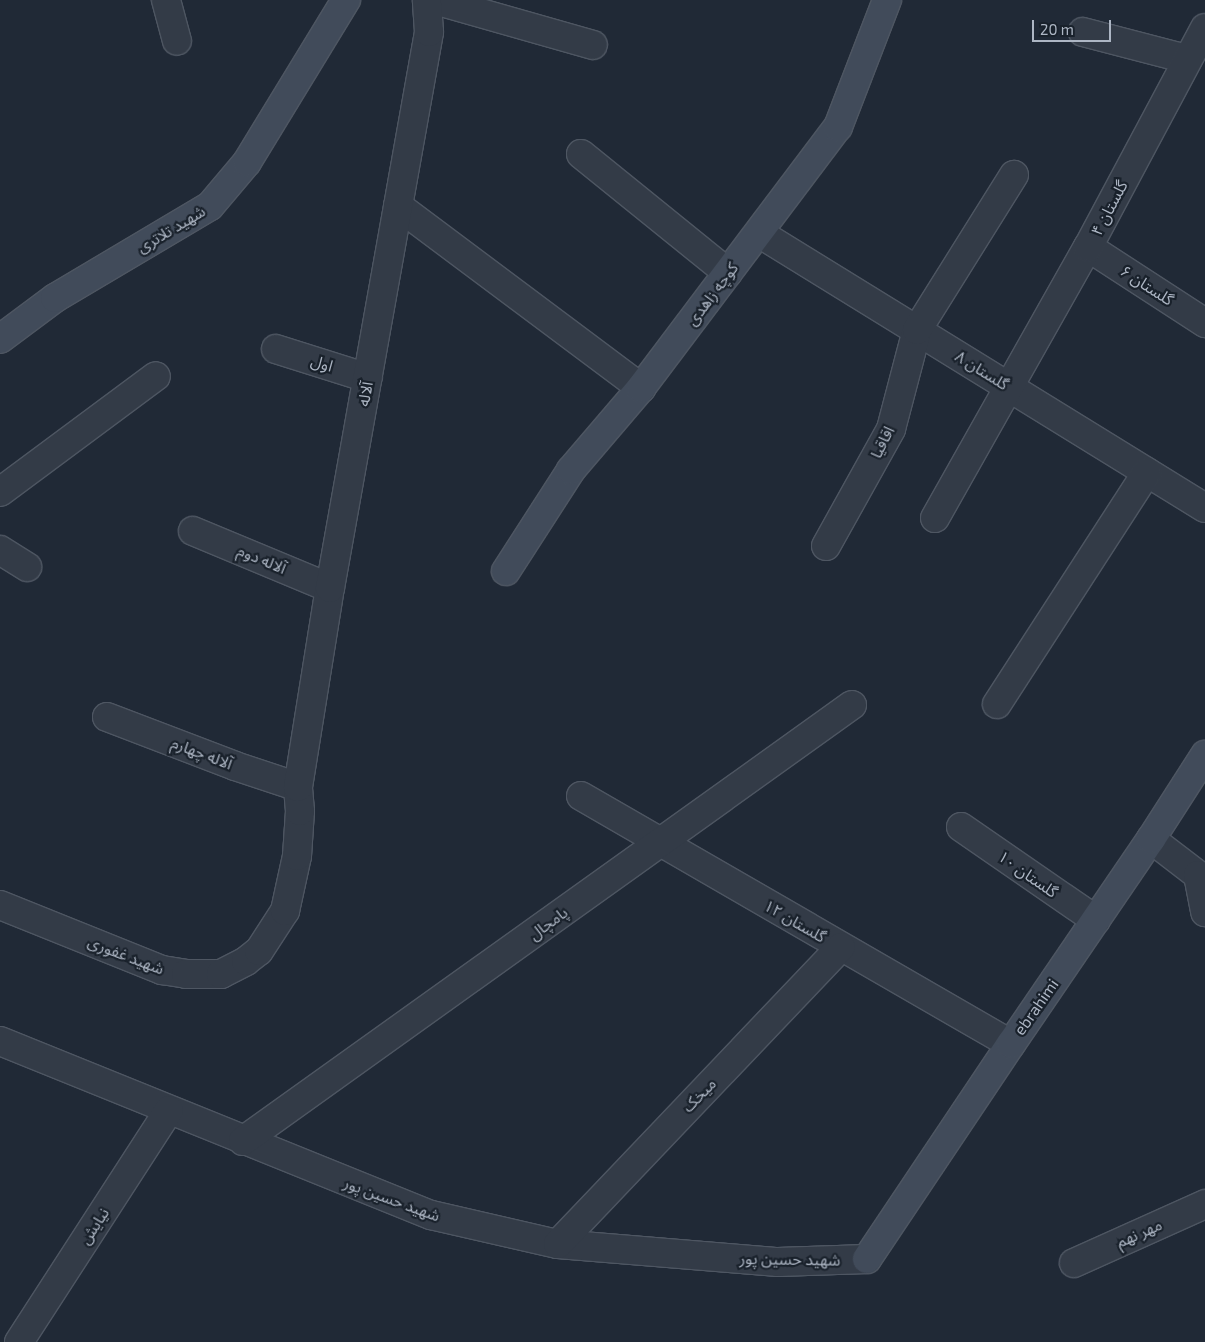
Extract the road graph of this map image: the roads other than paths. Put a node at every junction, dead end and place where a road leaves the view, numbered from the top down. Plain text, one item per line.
1 (166, 0) edge
2 (346, 0) edge
3 (426, 0) edge
4 (435, 0) edge
5 (887, 0) edge
6 (1205, 28) edge
7 (1083, 32) dead end
8 (177, 41) dead end
9 (593, 45) dead end
10 (1186, 59) junction
11 (581, 154) dead end
12 (1014, 175) dead end
13 (398, 206) junction
14 (759, 232) junction
15 (1088, 247) junction
16 (728, 273) junction
17 (1205, 323) edge
18 (918, 330) junction
19 (0, 339) edge
20 (276, 349) dead end
21 (156, 376) dead end
22 (368, 378) junction
23 (1010, 387) junction
24 (641, 388) junction
25 (1147, 472) junction
26 (0, 492) edge
27 (1205, 508) edge
28 (935, 518) dead end
29 (193, 530) dead end
30 (826, 546) dead end
31 (0, 550) edge
32 (27, 567) dead end
33 (506, 571) dead end
34 (330, 588) junction
35 (997, 704) dead end
36 (852, 705) dead end
37 (107, 717) dead end
38 (1205, 755) edge
39 (298, 787) junction
40 (581, 796) dead end
41 (961, 827) dead end
42 (1151, 840) junction
43 (660, 842) junction
44 (0, 905) edge
45 (1205, 912) edge
46 (1096, 920) junction
47 (840, 947) junction
48 (0, 1042) edge
49 (1010, 1044) junction
50 (169, 1110) junction
51 (243, 1140) junction
52 (1205, 1204) edge
53 (558, 1244) junction
54 (868, 1259) joint
55 (1074, 1263) dead end
56 (19, 1342) edge

1 - 8 street
2 - 19 street, شهید تلاتری
3 - 13 street, آلاله
4 - 9 street
5 - 14 street, کوچه زاهدی
6 - 10 street, گلستان ۴
7 - 10 street
10 - 15 street, گلستان ۴
11 - 16 street
12 - 18 street, اقاقیا
13 - 22 street, آلاله
13 - 24 street
14 - 16 street, کوچه زاهدی
14 - 18 street, گلستان ۸
15 - 17 street, گلستان ۶
15 - 23 street, گلستان ۴
16 - 24 street, کوچه زاهدی
18 - 23 street, گلستان ۸
18 - 30 street, اقاقیا
20 - 22 street, اول
21 - 26 street
22 - 34 street, آلاله
23 - 25 street, گلستان ۸
23 - 28 street, گلستان ۴
24 - 33 street, کوچه زاهدی
25 - 27 street, گلستان ۸
25 - 35 street
29 - 34 street, آلاله دوم
31 - 32 street
34 - 39 street, آلاله
36 - 43 street, پامچال
37 - 39 street, آلاله چهارم
38 - 42 street, ebrahimi
39 - 44 street, شهید غفوری
40 - 43 street, گلستان ۱۲
41 - 46 street, گلستان ۱۰
42 - 45 street
42 - 46 street, ebrahimi
43 - 47 street, گلستان ۱۲
43 - 51 street, پامچال
46 - 49 street, ebrahimi
47 - 49 street, گلستان ۱۲
47 - 53 street, میخک
48 - 50 street, شهید حسین پور
49 - 54 street, ebrahimi
50 - 51 street, شهید حسین پور
50 - 56 street, نیایش
51 - 53 street, شهید حسین پور
52 - 55 street, مهر نهم
53 - 54 street, شهید حسین پور

